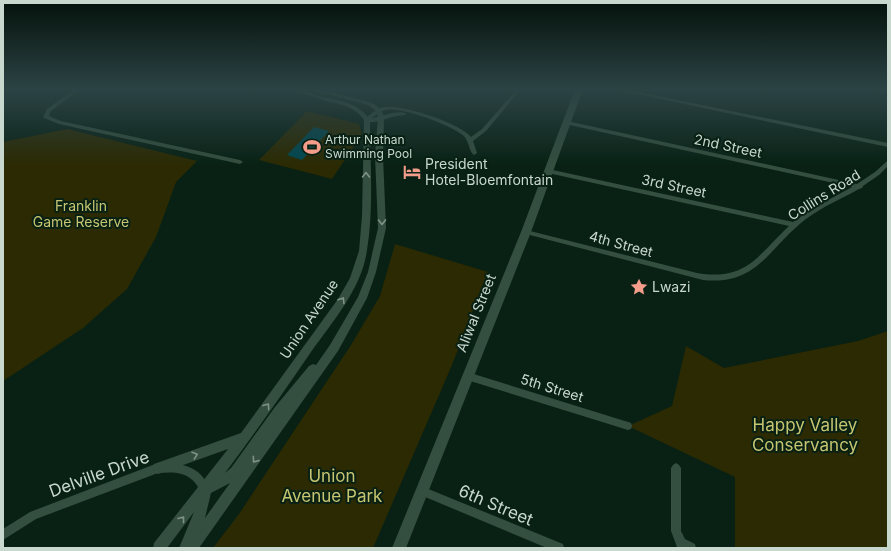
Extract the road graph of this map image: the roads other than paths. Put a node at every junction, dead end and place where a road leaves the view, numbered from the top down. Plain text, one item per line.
1 (46, 115) edge
2 (364, 115) edge
3 (373, 115) edge
4 (381, 115) edge
5 (393, 115) edge
6 (419, 115) edge
7 (497, 115) edge
8 (570, 115) edge
9 (742, 115) edge
10 (382, 119) junction
11 (367, 120) junction
12 (567, 123) junction
13 (470, 140) junction
14 (888, 145) edge
15 (474, 153) dead end
16 (240, 162) dead end
17 (888, 163) edge
18 (548, 171) junction
19 (860, 187) junction
20 (381, 204) junction
21 (366, 205) junction
22 (794, 225) junction
23 (526, 232) junction
24 (711, 278) joint
25 (334, 348) junction
26 (467, 376) junction
27 (628, 426) dead end
28 (244, 438) junction
29 (158, 468) junction
30 (676, 468) dead end
31 (204, 489) junction
32 (421, 491) junction
33 (3, 535) edge
34 (159, 548) edge
35 (185, 548) edge
36 (191, 548) edge
37 (399, 548) edge
38 (559, 548) edge
39 (691, 548) edge

1 - 16 street
2 - 11 street
3 - 11 street
4 - 10 street
5 - 10 street
6 - 13 street
7 - 13 street
8 - 12 main road, Aliwal Street
9 - 14 street
10 - 11 street
10 - 20 street
21 -> 11 street, Union Avenue
12 - 18 main road, Aliwal Street
12 - 19 street, 2nd Street
13 - 15 street
17 - 19 street, Collins Road
18 - 22 street, 3rd Street
18 - 23 main road, Aliwal Street
19 - 22 street, Collins Road
20 - 21 street
20 -> 25 street
28 -> 21 street, Union Avenue
22 - 24 street, Collins Road
23 - 24 street, 4th Street
23 - 26 main road, Aliwal Street
25 - 31 street
25 -> 36 street
26 - 27 street, 5th Street
26 - 32 main road, Aliwal Street
29 -> 28 street
28 - 31 street, Union Avenue
29 - 31 street, Delville Drive
29 - 33 street, Delville Drive
30 - 39 street
34 -> 31 street, Union Avenue
31 - 35 street
32 - 37 main road, Aliwal Street
32 - 38 street, 6th Street

